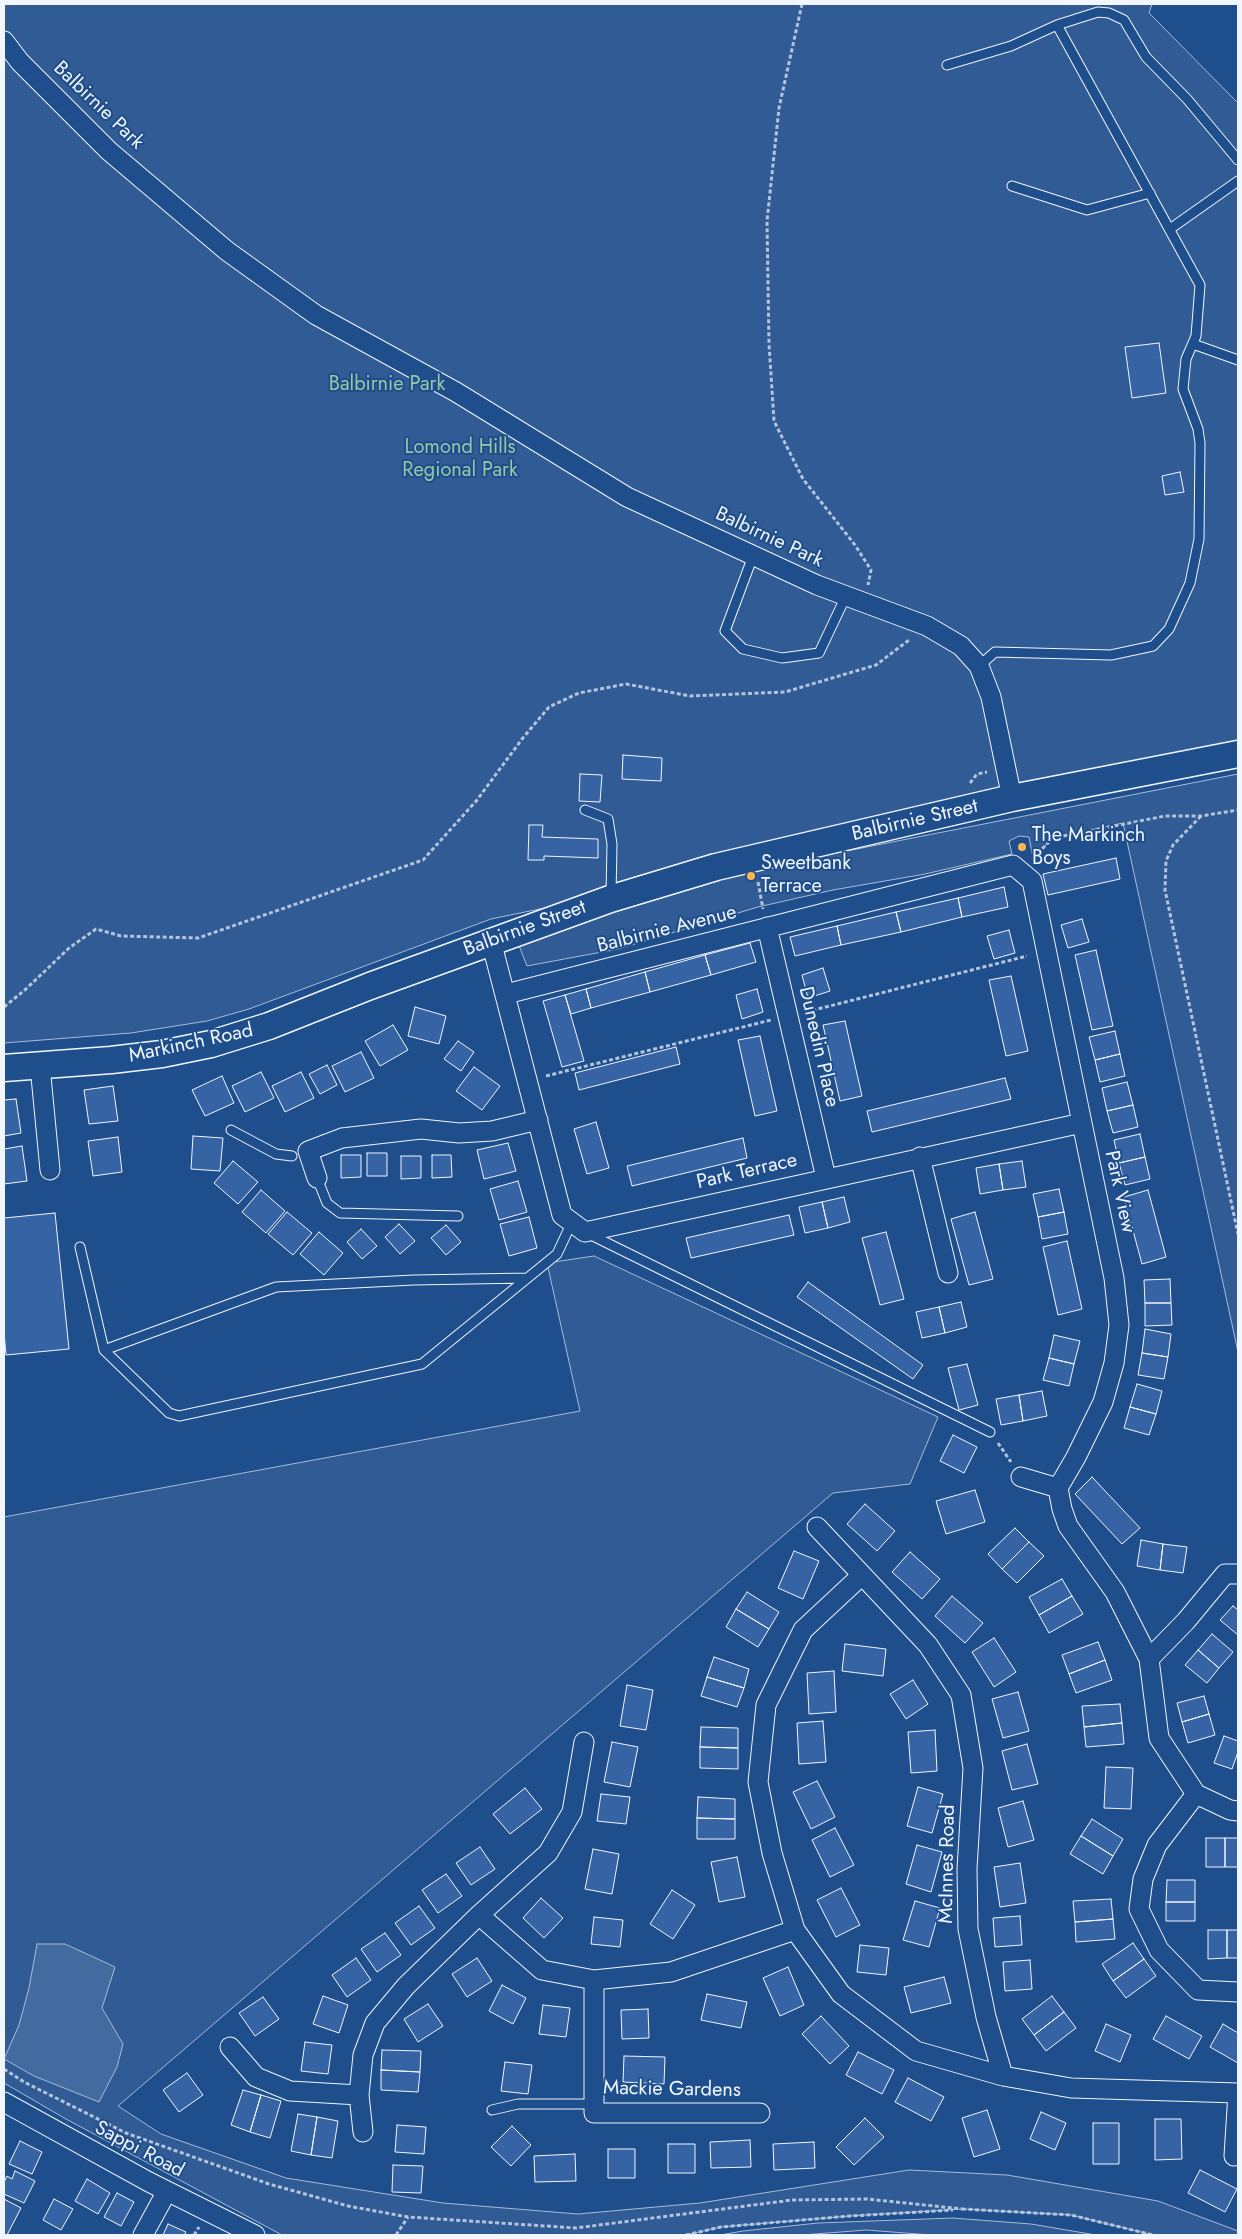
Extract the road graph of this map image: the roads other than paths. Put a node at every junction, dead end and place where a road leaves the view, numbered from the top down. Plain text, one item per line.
1 (1057, 25) junction
2 (4, 41) edge
3 (947, 65) dead end
4 (1238, 160) edge
5 (1238, 181) edge
6 (1012, 186) dead end
7 (1150, 193) junction
8 (1170, 229) junction
9 (1193, 344) junction
10 (1238, 360) edge
11 (753, 556) junction
12 (855, 600) junction
13 (979, 666) junction
14 (1238, 754) edge
15 (1012, 798) junction
16 (585, 810) dead end
17 (1017, 868) joint
18 (610, 899) junction
19 (767, 928) junction
20 (491, 941) junction
21 (370, 986) joint
22 (506, 994) junction
23 (40, 1066) junction
24 (4, 1068) edge
25 (538, 1120) junction
26 (1082, 1122) junction
27 (231, 1130) dead end
28 (300, 1153) junction
29 (920, 1157) junction
30 (50, 1170) dead end
31 (316, 1178) joint
32 (826, 1178) junction
33 (458, 1216) dead end
34 (578, 1227) junction
35 (80, 1247) dead end
36 (948, 1273) dead end
37 (527, 1278) junction
38 (104, 1350) junction
39 (990, 1432) road end
40 (1021, 1477) road end
41 (1058, 1488) junction
42 (817, 1527) dead end
43 (1238, 1574) edge
44 (862, 1575) junction
45 (1149, 1659) junction
46 (584, 1742) dead end
47 (1196, 1794) junction
48 (1238, 1811) edge
49 (479, 1915) junction
50 (795, 1930) junction
51 (594, 1980) junction
52 (1238, 1992) edge
53 (230, 2047) dead end
54 (1003, 2076) junction
55 (359, 2095) junction
56 (594, 2104) junction
57 (6, 2109) edge
58 (492, 2110) dead end
59 (760, 2113) dead end
60 (363, 2132) dead end
61 (1234, 2156) dead end
62 (167, 2191) junction
63 (143, 2235) edge
64 (255, 2235) edge

1 - 3 lane
1 - 4 lane
1 - 7 lane
2 - 11 street, Balbirnie Park
5 - 8 lane
6 - 7 lane
7 - 8 lane
8 - 9 lane
9 - 10 lane
9 - 13 lane
11 - 12 street, Balbirnie Park
11 - 12 lane
12 - 13 street, Balbirnie Park
13 - 15 street, Balbirnie Park
14 - 15 main road, Balbirnie Street
15 - 18 main road, Balbirnie Street
16 - 18 lane
17 - 19 street, Balbirnie Avenue
17 - 26 street, Park View
18 - 20 main road, Balbirnie Street
19 - 22 street, Balbirnie Avenue
19 - 32 street, Dunedin Place
20 - 21 main road, Balbirnie Street
20 - 22 street
21 - 23 main road, Markinch Road
22 - 25 street
23 - 24 main road, Markinch Road
23 - 30 street
25 - 28 street
25 - 34 street
26 - 29 street, Park Terrace
26 - 41 street, Park View
27 - 28 lane
28 - 31 street
29 - 32 street, Park Terrace
29 - 36 street
31 - 33 lane
32 - 34 street, Park Terrace
34 - 37 lane
34 - 39 lane
35 - 38 lane
37 - 38 lane
37 - 38 lane
40 - 41 street
41 - 45 street
42 - 44 street, McInnes Road
43 - 45 street
44 - 50 street
44 - 54 street, McInnes Road
45 - 47 street
46 - 49 street
47 - 48 street
47 - 52 street
49 - 51 street
49 - 55 street
50 - 51 street
50 - 54 street
51 - 56 street, Mackie Gardens
53 - 55 street
54 - 61 street
55 - 60 street
56 - 58 lane
56 - 59 street, Mackie Gardens
57 - 62 street, Sappi Road
62 - 63 street
62 - 64 street, Sappi Road

